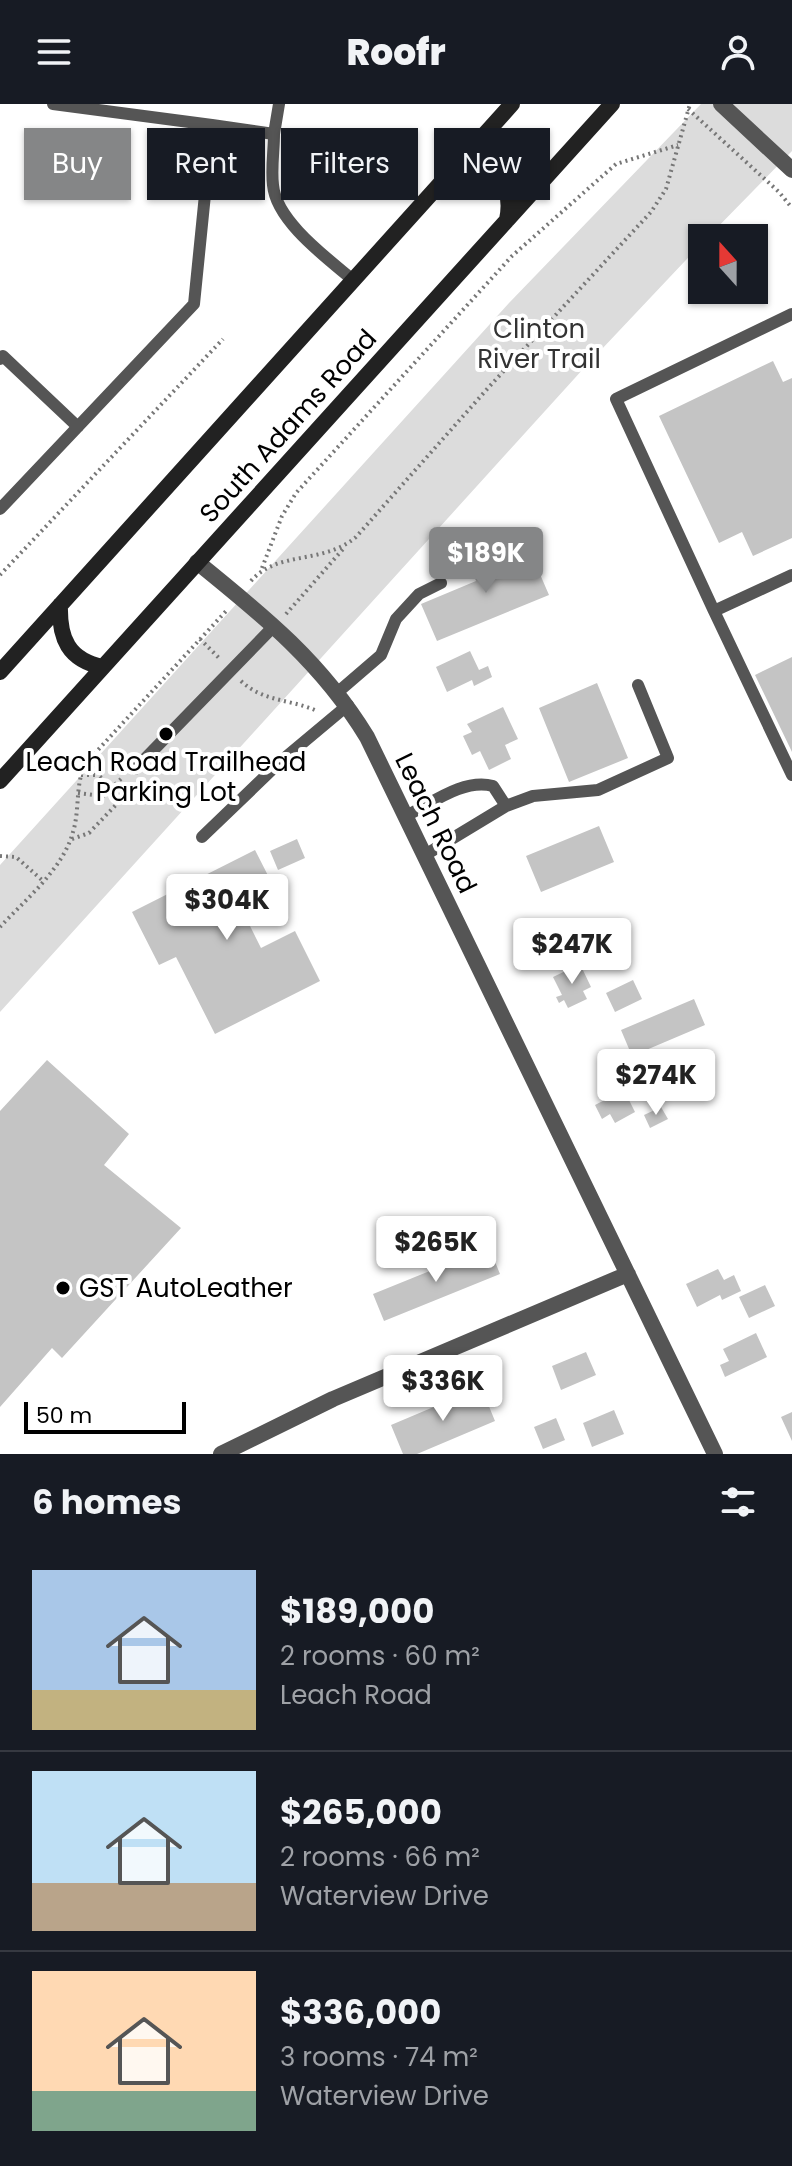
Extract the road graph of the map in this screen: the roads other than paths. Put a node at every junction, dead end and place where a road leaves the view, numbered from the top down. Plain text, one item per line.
1 (53, 104) edge
2 (279, 104) edge
3 (512, 104) edge
4 (612, 104) edge
5 (721, 104) edge
6 (212, 125) junction
7 (490, 128) edge
8 (274, 134) junction
9 (792, 170) edge
10 (434, 190) edge
11 (509, 200) edge
12 (507, 220) junction
13 (353, 280) junction
14 (792, 314) edge
15 (0, 359) edge
16 (78, 427) junction
17 (0, 509) edge
18 (197, 562) junction
19 (792, 575) edge
20 (441, 583) dead end
21 (60, 605) junction
22 (714, 611) junction
23 (274, 626) junction
24 (103, 667) junction
25 (0, 672) edge
26 (638, 685) dead end
27 (343, 699) junction
28 (135, 769) road end
29 (792, 775) edge
30 (0, 781) edge
31 (506, 806) junction
32 (406, 816) junction
33 (202, 837) dead end
34 (425, 855) junction
35 (628, 1274) junction
36 (221, 1454) edge
37 (715, 1454) edge

1 - 6 lane
2 - 8 lane
3 - 7 main road, South Adams Road
4 - 12 main road, South Adams Road
5 - 9 street
6 - 8 lane
6 - 16 lane
8 - 13 lane
10 - 13 main road, South Adams Road
11 - 12 main road
12 - 18 main road, South Adams Road
13 - 21 main road, South Adams Road
14 - 22 lane
15 - 16 lane
16 - 17 lane
18 - 23 street, Leach Road
18 - 24 main road, South Adams Road
19 - 22 lane
20 - 27 lane
21 - 24 main road
21 - 25 main road, South Adams Road
22 - 29 lane
23 - 27 street, Leach Road
23 - 28 lane
24 - 30 main road, South Adams Road
26 - 31 lane
27 - 32 street, Leach Road
27 - 33 lane
31 - 32 lane
31 - 34 lane
32 - 34 street, Leach Road
34 - 35 street, Leach Road
35 - 36 street
35 - 37 street, Leach Road

